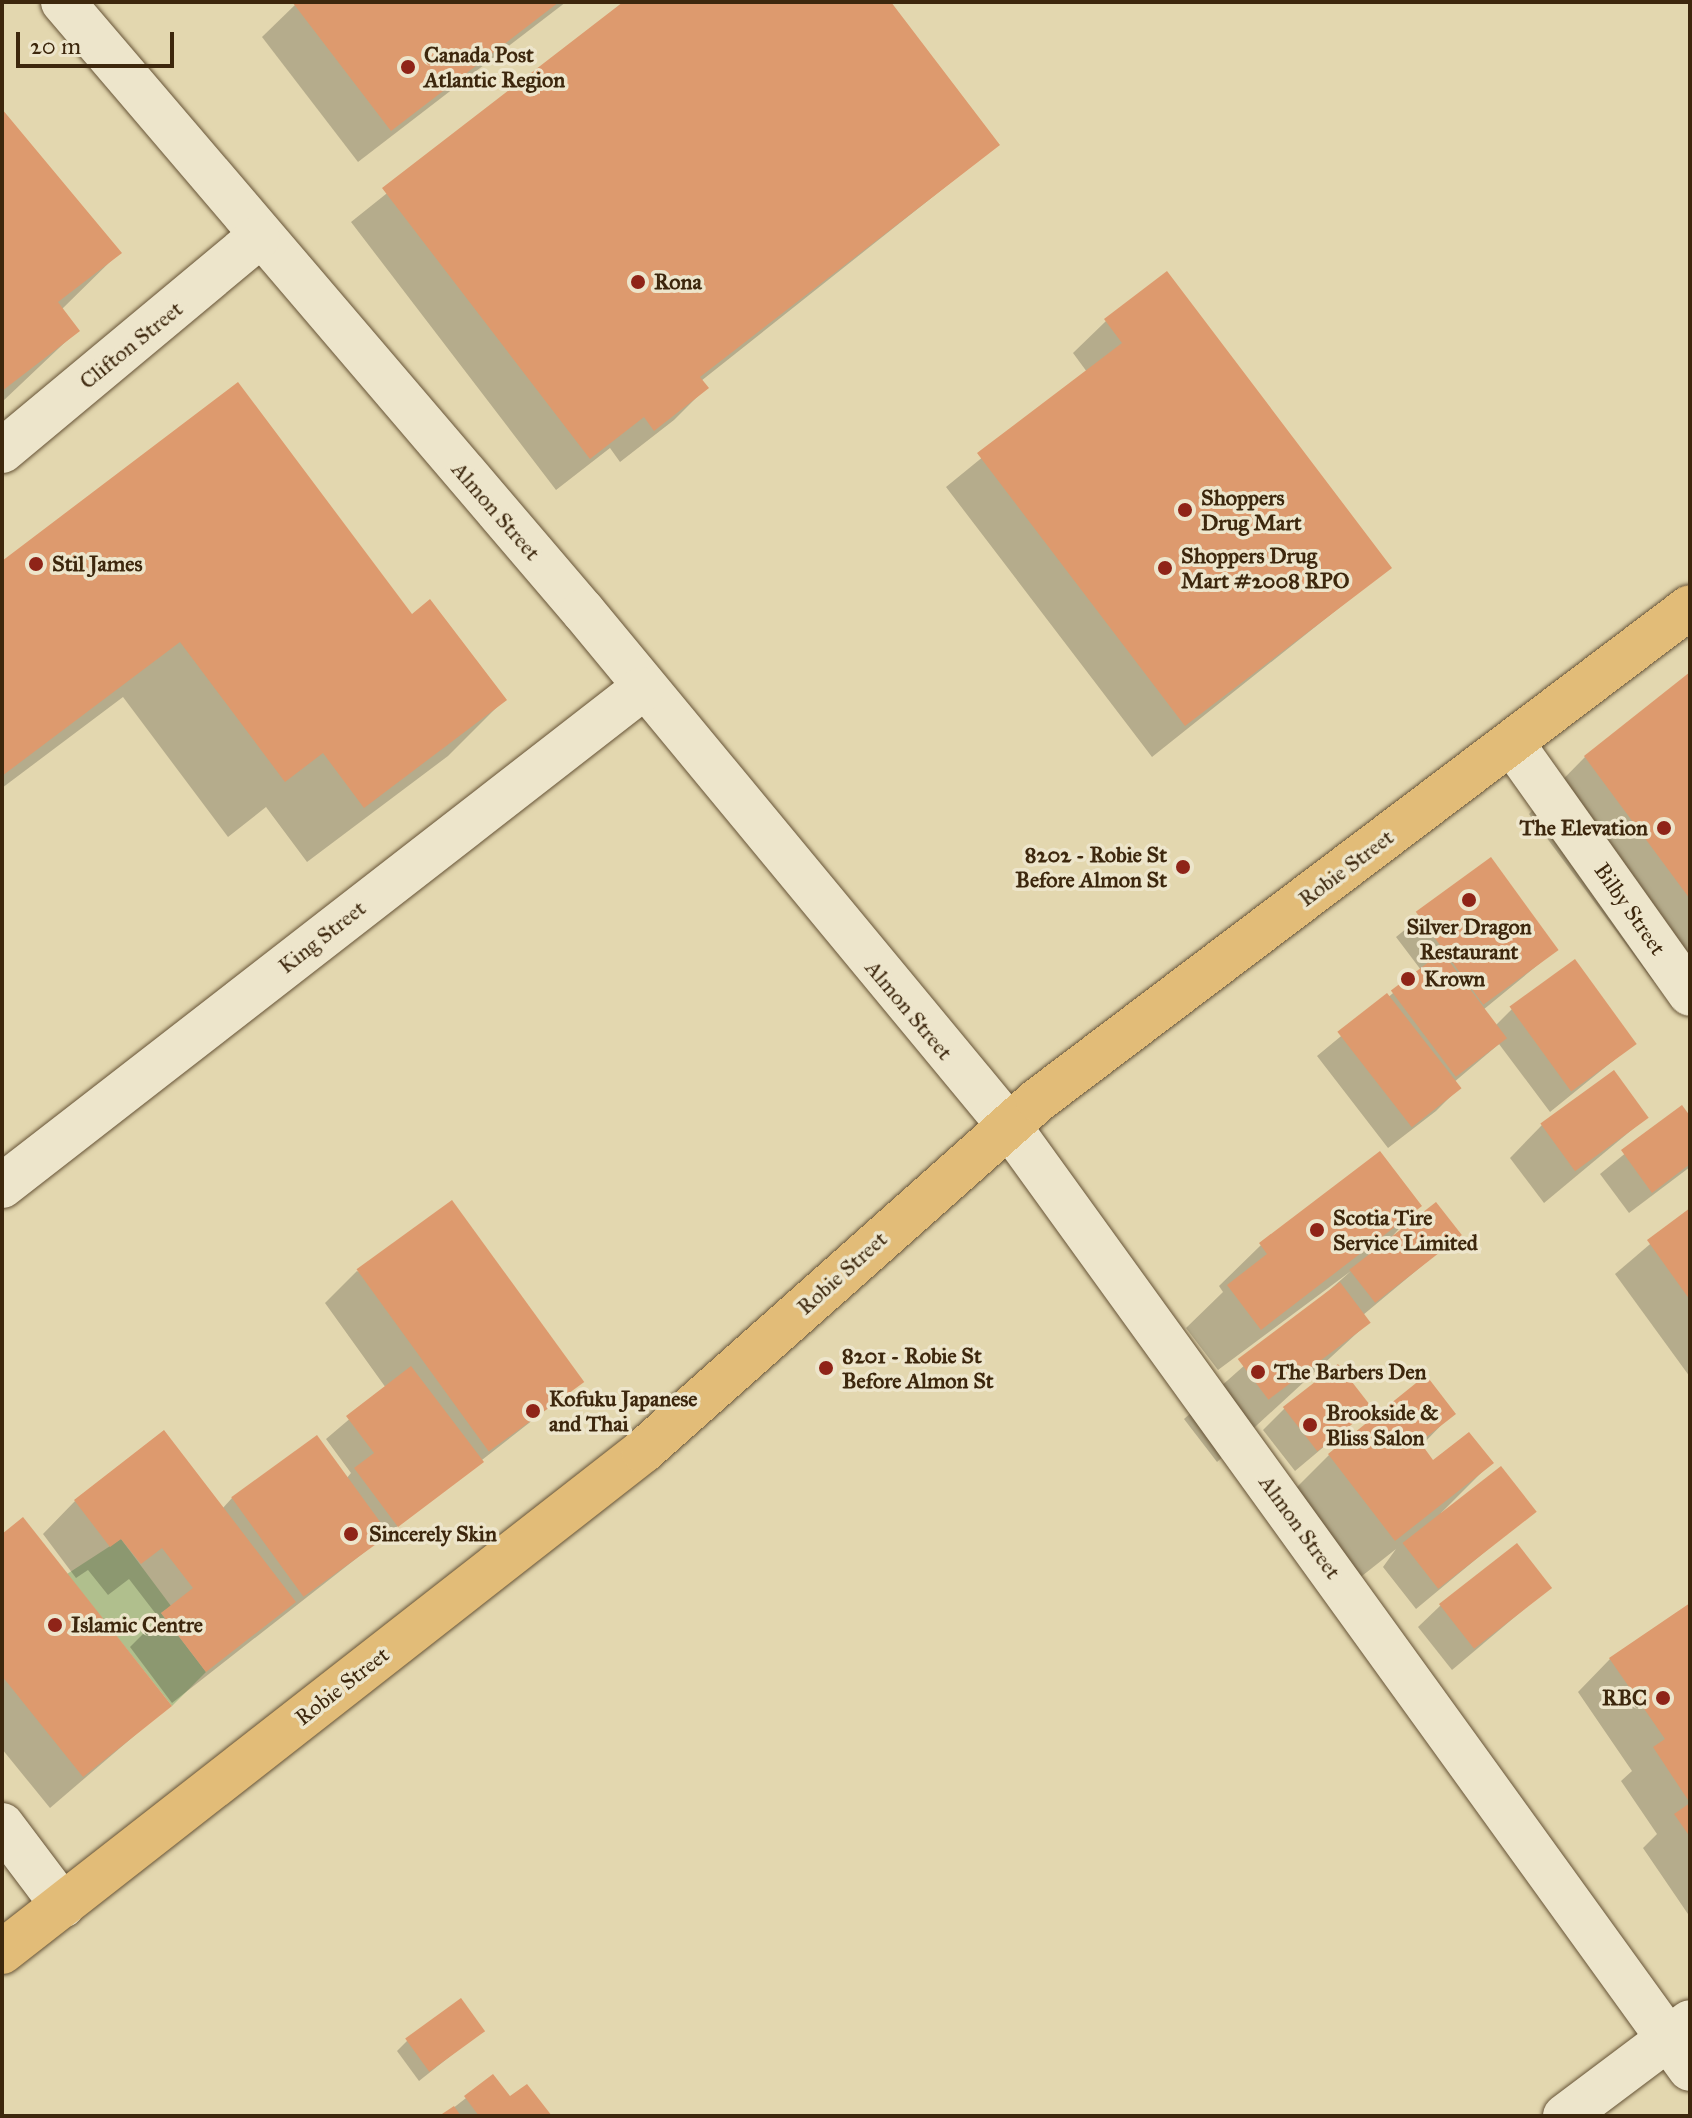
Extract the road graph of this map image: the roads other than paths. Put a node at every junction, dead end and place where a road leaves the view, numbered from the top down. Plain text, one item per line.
1 (63, 2) edge
2 (258, 238) junction
3 (2, 451) edge
4 (1690, 607) edge
5 (642, 689) junction
6 (1514, 746) junction
7 (1690, 994) edge
8 (1009, 1126) junction
9 (2, 1186) edge
10 (2, 1825) edge
11 (63, 1906) junction
12 (2, 1952) edge
13 (1682, 2043) edge
14 (1565, 2116) edge

1 - 2 street, Almon Street
2 - 3 street, Clifton Street
2 - 5 street, Almon Street
4 - 6 main road, Robie Street
5 - 8 street, Almon Street
5 - 9 street, King Street
6 - 7 street, Bilby Street
6 - 8 main road, Robie Street
8 - 11 main road, Robie Street
8 - 13 street, Almon Street
10 - 11 street
11 - 12 main road, Robie Street
13 - 14 street

